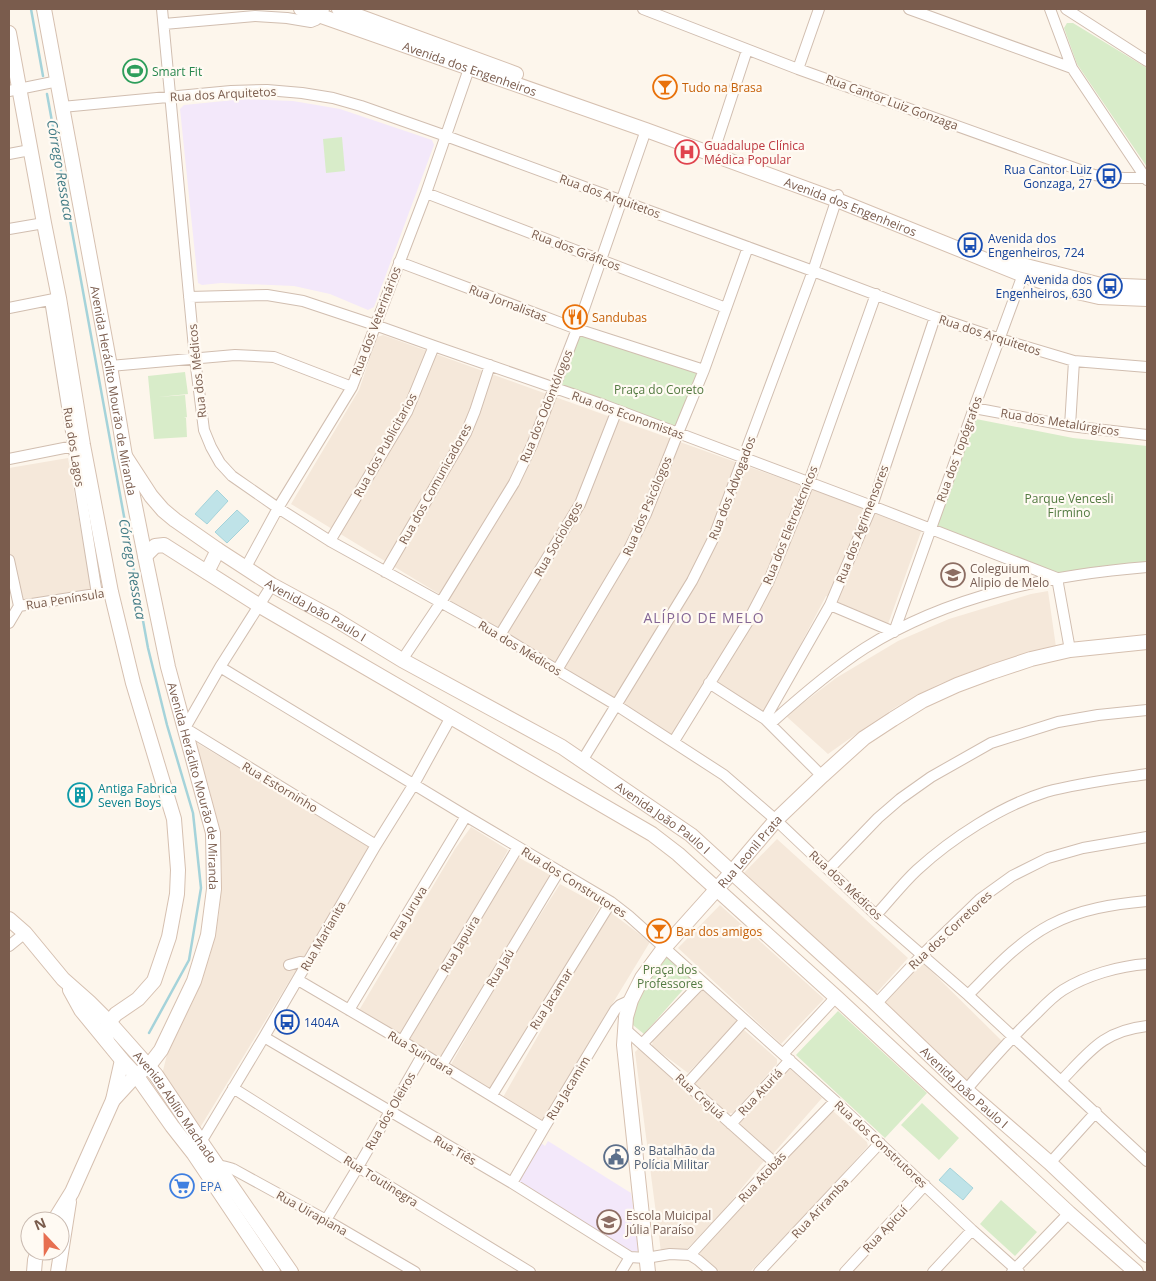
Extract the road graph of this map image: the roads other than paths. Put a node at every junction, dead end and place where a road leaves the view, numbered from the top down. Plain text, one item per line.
1 (44, 9) edge
2 (162, 9) edge
3 (300, 9) edge
4 (339, 9) edge
5 (643, 9) edge
6 (819, 9) edge
7 (909, 9) edge
8 (1050, 9) edge
9 (1066, 9) edge
10 (322, 13) edge
11 (164, 24) junction
12 (9, 34) edge
13 (747, 50) junction
14 (1147, 61) edge
15 (471, 63) junction
16 (1072, 68) junction
17 (798, 69) junction
18 (58, 81) junction
19 (14, 90) edge
20 (171, 97) junction
21 (62, 107) junction
22 (646, 130) junction
23 (446, 136) junction
24 (30, 150) junction
25 (714, 151) junction
26 (9, 154) edge
27 (1146, 179) edge
28 (426, 193) junction
29 (838, 197) junction
30 (621, 200) junction
31 (44, 224) junction
32 (9, 229) edge
33 (748, 247) junction
34 (601, 259) junction
35 (399, 262) junction
36 (1025, 270) junction
37 (813, 271) junction
38 (1147, 287) edge
39 (876, 294) junction
40 (189, 297) junction
41 (54, 299) junction
42 (1147, 299) edge
43 (9, 308) edge
44 (726, 308) junction
45 (936, 317) junction
46 (375, 325) junction
47 (577, 329) junction
48 (1000, 339) junction
49 (434, 346) junction
50 (195, 359) junction
51 (1074, 362) junction
52 (110, 366) junction
53 (490, 366) junction
54 (1147, 367) edge
55 (704, 370) junction
56 (352, 386) junction
57 (554, 388) junction
58 (974, 408) junction
59 (617, 410) junction
60 (1070, 426) junction
61 (678, 433) junction
62 (1147, 435) edge
63 (78, 445) junction
64 (125, 456) junction
65 (743, 457) junction
66 (9, 459) edge
67 (809, 482) junction
68 (872, 506) junction
69 (278, 508) junction
70 (931, 528) junction
71 (330, 541) junction
72 (218, 550) junction
73 (145, 556) junction
74 (9, 560) edge
75 (246, 567) junction
76 (1147, 567) edge
77 (207, 572) junction
78 (386, 572) junction
79 (1057, 578) junction
80 (272, 585) junction
81 (12, 586) edge
82 (104, 593) junction
83 (441, 602) junction
84 (830, 605) junction
85 (19, 606) junction
86 (260, 606) junction
87 (9, 623) edge
88 (894, 632) junction
89 (500, 635) junction
90 (1147, 642) edge
91 (1070, 650) junction
92 (402, 660) junction
93 (220, 667) junction
94 (557, 670) junction
95 (709, 683) junction
96 (616, 705) junction
97 (1147, 710) edge
98 (451, 717) junction
99 (767, 722) junction
100 (185, 728) junction
101 (674, 741) junction
102 (582, 761) junction
103 (1147, 774) edge
104 (822, 776) junction
105 (414, 784) junction
106 (466, 816) junction
107 (776, 820) junction
108 (1147, 838) edge
109 (376, 845) junction
110 (518, 847) junction
111 (829, 869) junction
112 (559, 871) junction
113 (732, 872) junction
114 (716, 889) junction
115 (1147, 901) edge
116 (611, 902) junction
117 (876, 915) junction
118 (9, 919) edge
119 (25, 933) junction
120 (9, 946) edge
121 (664, 948) junction
122 (922, 955) junction
123 (307, 963) junction
124 (1147, 964) edge
125 (289, 965) dead end
126 (64, 979) junction
127 (298, 980) junction
128 (702, 982) junction
129 (968, 995) junction
130 (836, 997) junction
131 (631, 1000) junction
132 (876, 1004) junction
133 (350, 1010) junction
134 (744, 1021) junction
135 (109, 1022) junction
136 (1147, 1026) edge
137 (625, 1029) junction
138 (1013, 1036) junction
139 (264, 1037) junction
140 (107, 1041) junction
141 (402, 1041) junction
142 (642, 1044) junction
143 (423, 1054) junction
144 (786, 1057) junction
145 (122, 1060) junction
146 (442, 1065) junction
147 (152, 1071) junction
148 (136, 1075) junction
149 (1061, 1081) junction
150 (687, 1084) junction
151 (233, 1088) junction
152 (966, 1090) junction
153 (151, 1095) junction
154 (492, 1095) junction
155 (113, 1100) junction
156 (835, 1101) junction
157 (390, 1112) junction
158 (1096, 1112) junction
159 (731, 1124) junction
160 (544, 1128) junction
161 (880, 1143) junction
162 (197, 1148) junction
163 (1147, 1161) edge
164 (775, 1163) junction
165 (1050, 1163) junction
166 (358, 1167) junction
167 (212, 1169) junction
168 (512, 1183) junction
169 (926, 1185) junction
170 (70, 1194) junction
171 (60, 1211) edge
172 (67, 1211) edge
173 (1069, 1213) junction
174 (326, 1220) junction
175 (972, 1230) junction
176 (690, 1255) junction
177 (1147, 1255) edge
178 (630, 1257) junction
179 (646, 1258) junction
180 (36, 1261) edge
181 (410, 1271) edge
182 (1015, 1271) edge
183 (26, 1272) edge
184 (273, 1272) edge
185 (291, 1272) edge
186 (530, 1272) edge
187 (621, 1272) edge
188 (648, 1272) edge
189 (712, 1272) edge
190 (759, 1272) edge
191 (845, 1272) edge
192 (933, 1272) edge
193 (1136, 1272) edge

1 - 18 main road, Avenida Heráclito Mourão de Miranda
2 - 11 street, Rua dos Médicos
3 - 10 main road, Avenida dos Engenheiros
4 - 15 main road, Avenida dos Engenheiros
5 - 13 street, Rua Cantor Luiz Gonzaga
6 - 17 street
7 - 16 street
8 - 16 street
9 - 14 street
10 - 11 street
10 - 15 main road, Avenida dos Engenheiros
11 - 20 street, Rua dos Médicos
12 - 19 main road, Avenida Heráclito Mourão de Miranda
13 - 17 street, Rua Cantor Luiz Gonzaga
13 - 25 street
15 - 22 main road, Avenida dos Engenheiros
15 - 23 street, Rua dos Veterinários
15 - 25 main road, Avenida dos Engenheiros
16 - 27 street
17 - 27 street, Rua Cantor Luiz Gonzaga
18 - 19 street
18 - 21 main road, Avenida Heráclito Mourão de Miranda
19 - 24 main road, Avenida Heráclito Mourão de Miranda
20 - 21 street, Rua dos Arquitetos
20 - 23 street, Rua dos Arquitetos
20 - 40 street, Rua dos Médicos
21 - 52 main road, Avenida Heráclito Mourão de Miranda
22 - 25 main road, Avenida dos Engenheiros
22 - 30 street, Rua dos Odontólogos
23 - 28 street, Rua dos Veterinários
23 - 30 street, Rua dos Arquitetos
24 - 26 street
24 - 31 main road, Avenida Heráclito Mourão de Miranda
25 - 29 main road, Avenida dos Engenheiros
28 - 34 street, Rua dos Gráficos
28 - 35 street, Rua dos Veterinários
29 - 36 main road, Avenida dos Engenheiros
29 - 37 street, Rua dos Advogados
30 - 33 street, Rua dos Arquitetos
30 - 34 street, Rua dos Odontólogos
31 - 32 street
31 - 41 main road, Avenida Heráclito Mourão de Miranda
33 - 37 street, Rua dos Arquitetos
33 - 44 street, Rua dos Psicólogos
34 - 44 street, Rua dos Gráficos
34 - 47 street, Rua dos Odontólogos
35 - 46 street, Rua dos Veterinários
35 - 47 street, Rua Jornalistas
36 - 38 main road, Avenida dos Engenheiros
36 - 42 main road, Avenida dos Engenheiros
36 - 48 street, Rua dos Topógrafos
37 - 39 street, Rua dos Arquitetos
37 - 65 street, Rua dos Advogados
39 - 45 street, Rua dos Arquitetos
39 - 67 street, Rua dos Eletrotécnicos
40 - 46 street, Rua dos Economistas
40 - 50 street, Rua dos Médicos
41 - 43 street
41 - 63 main road, Avenida Heráclito Mourão de Miranda
44 - 55 street, Rua dos Psicólogos
45 - 48 street, Rua dos Arquitetos
45 - 68 street, Rua dos Agrimensores
46 - 49 street, Rua dos Economistas
46 - 56 street, Rua dos Veterinários
47 - 55 street, Rua Jornalistas
47 - 57 street, Rua dos Odontólogos
48 - 51 street, Rua dos Arquitetos
48 - 58 street, Rua dos Topógrafos
49 - 53 street, Rua dos Economistas
49 - 71 street, Rua dos Publicitarios
50 - 52 street
50 - 56 street
50 - 69 street, Rua dos Médicos
51 - 54 street, Rua dos Arquitetos
51 - 60 street
52 - 64 main road, Avenida Heráclito Mourão de Miranda
53 - 57 street, Rua dos Economistas
53 - 78 street, Rua dos Comunicadores
55 - 61 street, Rua dos Psicólogos
56 - 69 street, Rua dos Veterinários
57 - 59 street, Rua dos Economistas
57 - 83 street, Rua dos Odontólogos
58 - 60 street, Rua dos Metalúrgicos
58 - 70 street, Rua dos Topógrafos
59 - 61 street, Rua dos Economistas
59 - 89 street, Rua Sociologos
60 - 62 street, Rua dos Metalúrgicos
61 - 65 street, Rua dos Economistas
61 - 94 street, Rua dos Psicólogos
63 - 66 street
63 - 82 main road, Avenida Heráclito Mourão de Miranda
64 - 72 main road, Avenida João Paulo I
64 - 73 main road, Avenida Heráclito Mourão de Miranda
65 - 67 street, Rua dos Economistas
65 - 96 street, Rua dos Advogados
67 - 68 street, Rua dos Economistas
67 - 95 street, Rua dos Eletrotécnicos
68 - 70 street, Rua dos Economistas
68 - 84 street, Rua dos Agrimensores
69 - 71 street, Rua dos Médicos
69 - 75 street, Rua dos Veterinários
70 - 79 street, Rua dos Economistas
70 - 88 street, Rua dos Topógrafos
71 - 78 street, Rua dos Médicos
72 - 75 main road, Avenida João Paulo I
72 - 77 main road
73 - 77 main road, Avenida João Paulo I
73 - 100 main road, Avenida Heráclito Mourão de Miranda
74 - 81 street
75 - 80 main road, Avenida João Paulo I
76 - 79 street
77 - 86 main road, Avenida João Paulo I
78 - 83 street, Rua dos Médicos
79 - 88 street
79 - 91 street
80 - 86 street
80 - 92 main road, Avenida João Paulo I
81 - 85 street
82 - 85 street, Rua Península
82 - 135 main road, Avenida Heráclito Mourão de Miranda
83 - 89 street, Rua dos Médicos
83 - 92 street, Rua dos Odontólogos
84 - 88 street
84 - 99 street, Rua dos Agrimensores
85 - 87 street
86 - 93 street
86 - 98 main road, Avenida João Paulo I
88 - 99 street
89 - 94 street, Rua dos Médicos
90 - 91 main road, Rua Leonil Prata
91 - 104 main road, Rua Leonil Prata
92 - 102 main road, Avenida João Paulo I
93 - 100 street
93 - 105 street, Rua dos Construtores
94 - 96 street, Rua dos Médicos
95 - 99 street
95 - 101 street, Rua dos Eletrotécnicos
96 - 101 street, Rua dos Médicos
96 - 102 street, Rua dos Advogados
97 - 111 street
98 - 105 street, Rua Marianita
98 - 114 main road, Avenida João Paulo I
99 - 104 street
100 - 109 street, Rua Estorninho
100 - 147 main road, Avenida Heráclito Mourão de Miranda
101 - 107 street, Rua dos Médicos
102 - 113 main road, Avenida João Paulo I
103 - 117 street
104 - 107 main road, Rua Leonil Prata
105 - 106 street, Rua dos Construtores
105 - 109 street, Rua Marianita
106 - 110 street, Rua dos Construtores
106 - 133 street, Rua Juruva
107 - 111 street, Rua dos Médicos
107 - 113 main road, Rua Leonil Prata
108 - 122 street, Rua dos Corretores
109 - 123 street, Rua Marianita
110 - 112 street, Rua dos Construtores
110 - 141 street, Rua Japuira
111 - 117 street, Rua dos Médicos
112 - 116 street, Rua dos Construtores
112 - 146 street, Rua Jaú
113 - 114 main road, Rua Leonil Prata
113 - 132 main road, Avenida João Paulo I
114 - 121 main road, Rua Leonil Prata
114 - 130 main road, Avenida João Paulo I
115 - 129 street
116 - 121 street, Rua dos Construtores
116 - 154 street, Rua Jacamar
117 - 122 street, Rua dos Médicos
118 - 119 main road, Avenida Abílio Machado
119 - 120 street
119 - 126 main road, Avenida Abílio Machado
121 - 128 street, Rua dos Construtores
121 - 131 main road, Rua Leonil Prata
122 - 129 street, Rua dos Médicos
122 - 132 street, Rua dos Corretores
123 - 125 street
123 - 127 street, Rua Marianita
124 - 138 street
126 - 135 main road, Avenida Abílio Machado
126 - 140 main road, Avenida Abílio Machado
127 - 133 street, Rua Suindara
127 - 139 street, Rua Marianita
128 - 134 street, Rua dos Construtores
128 - 142 street
129 - 138 street, Rua dos Médicos
130 - 144 street, Rua Aturiá
130 - 173 main road, Avenida João Paulo I
131 - 137 main road, Rua Leonil Prata
131 - 160 street, Rua Jacamim
132 - 152 main road, Avenida João Paulo I
133 - 141 street, Rua Suindara
134 - 144 street, Rua dos Construtores
134 - 150 street
135 - 140 main road
135 - 147 main road, Avenida Abílio Machado
136 - 149 street
137 - 142 street, Rua Crejuá
137 - 179 main road, Rua Leonil Prata
138 - 149 street, Rua dos Médicos
138 - 152 street
139 - 151 street, Rua Marianita
139 - 157 street, Rua Tiês
140 - 145 main road, Avenida Abílio Machado
141 - 143 street, Rua Suindara
142 - 150 street, Rua Crejuá
143 - 146 street, Rua Suindara
143 - 157 street, Rua dos Oleiros
144 - 156 street, Rua dos Construtores
144 - 159 street, Rua Aturiá
145 - 148 main road, Avenida Abílio Machado
145 - 155 main road
146 - 154 street, Rua Suindara
147 - 148 main road, Avenida Heráclito Mourão de Miranda
147 - 162 main road, Avenida Abílio Machado
148 - 153 main road, Avenida Abílio Machado
148 - 155 main road, Avenida Heráclito Mourão de Miranda
149 - 158 street, Rua dos Médicos
150 - 159 street, Rua Crejuá
151 - 162 street, Rua Marianita
151 - 166 street, Rua Toutinegra
152 - 165 main road, Avenida João Paulo I
153 - 155 main road
153 - 162 main road, Avenida Abílio Machado
154 - 160 street, Rua Suindara
155 - 170 main road
156 - 161 street, Rua dos Construtores
156 - 164 street, Rua Atobás
157 - 166 street, Rua dos Oleiros
157 - 168 street, Rua Tiês
158 - 163 street, Rua dos Médicos
158 - 165 street
159 - 164 street, Rua Crejuá
160 - 168 street, Rua Jacamim
161 - 169 street, Rua dos Construtores
161 - 190 street, Rua Ariramba
162 - 167 main road, Avenida Abílio Machado
164 - 176 street, Rua Atobás
165 - 177 main road, Avenida João Paulo I
166 - 174 street, Rua dos Oleiros
166 - 186 street, Rua Toutinegra
167 - 174 street, Rua Uirapiana
167 - 184 main road, Avenida Abílio Machado
167 - 185 main road, Avenida Abílio Machado
168 - 178 street, Rua Tiês
169 - 175 street, Rua dos Construtores
169 - 191 street, Rua Apicuí
170 - 171 main road
170 - 172 main road
173 - 182 street
173 - 193 main road, Avenida João Paulo I
174 - 181 street, Rua Uirapiana
175 - 182 street, Rua dos Construtores
175 - 192 street
176 - 179 street, Rua Tiês
176 - 189 street
178 - 179 street, Rua Tiês
178 - 187 street
179 - 188 main road, Rua Leonil Prata
180 - 183 main road

